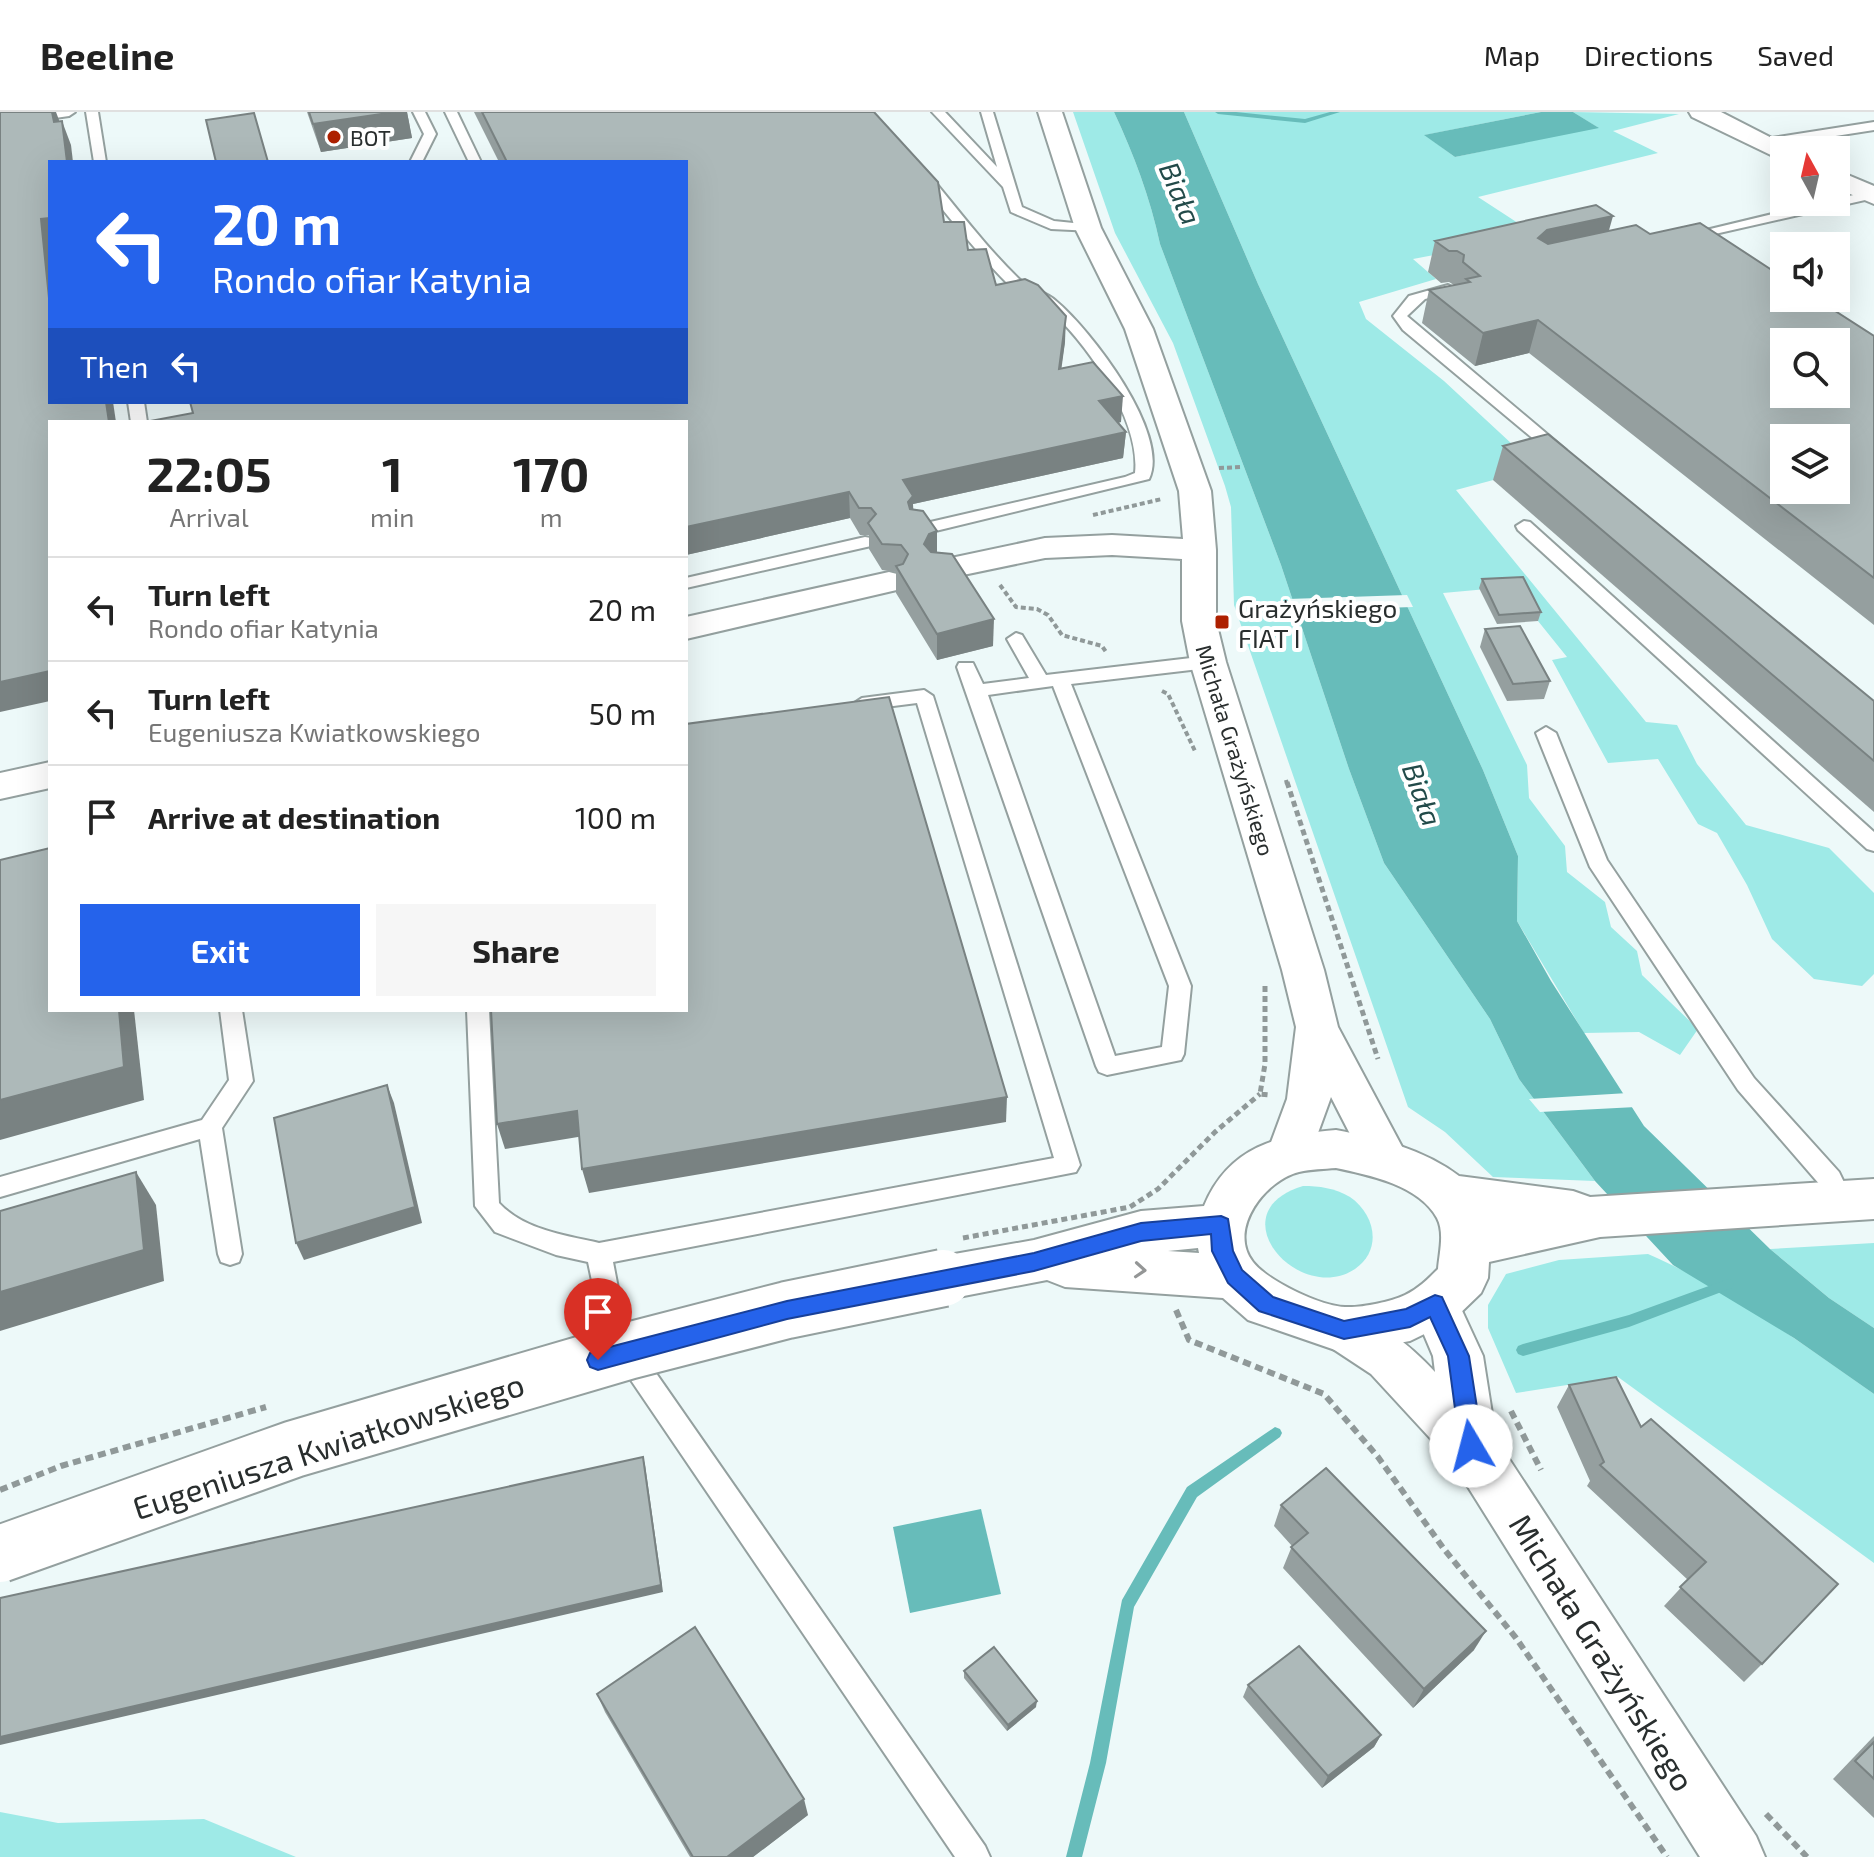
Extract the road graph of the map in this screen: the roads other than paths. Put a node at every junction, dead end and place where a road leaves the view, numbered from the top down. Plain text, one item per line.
1 (69, 112) edge
2 (92, 112) edge
3 (419, 112) edge
4 (451, 112) edge
5 (938, 112) edge
6 (987, 112) edge
7 (1050, 112) edge
8 (1701, 112) edge
9 (0, 122) edge
10 (1874, 126) edge
11 (1829, 136) edge
12 (1770, 146) edge
13 (906, 157) edge
14 (100, 160) edge
15 (417, 160) edge
16 (474, 160) edge
17 (1850, 185) edge
18 (1010, 189) junction
19 (1872, 196) edge
20 (1088, 228) junction
21 (1675, 239) edge
22 (1448, 289) edge
23 (1567, 460) edge
24 (1524, 526) dead end
25 (919, 530) edge
26 (865, 542) dead end
27 (1200, 550) junction
28 (944, 569) edge
29 (889, 582) dead end
30 (688, 583) edge
31 (688, 628) edge
32 (1016, 639) dead end
33 (1208, 662) junction
34 (966, 667) dead end
35 (1050, 680) junction
36 (977, 691) junction
37 (845, 706) edge
38 (1546, 733) dead end
39 (48, 775) edge
40 (0, 786) edge
41 (1874, 844) edge
42 (231, 1012) edge
43 (478, 1012) edge
44 (1317, 1027) junction
45 (210, 1127) junction
46 (1290, 1153) junction
47 (1385, 1158) junction
48 (0, 1187) edge
49 (1446, 1194) junction
50 (1841, 1201) edge
51 (1600, 1216) junction
52 (1221, 1225) junction
53 (1464, 1247) junction
54 (230, 1254) dead end
55 (599, 1254) junction
56 (1034, 1262) junction
57 (1235, 1277) junction
58 (1435, 1304) junction
59 (1344, 1330) junction
60 (1471, 1446) junction
61 (0, 1554) edge
62 (974, 1857) edge
63 (1735, 1857) edge

1 - 9 lane
2 - 14 lane
3 - 15 lane
4 - 16 lane
5 - 18 lane
6 - 18 lane
7 - 20 street, Michała Grażyńskiego
8 - 12 street
10 - 11 lane
13 - 25 lane
17 - 19 street
18 - 20 lane
19 - 21 lane
20 - 27 street, Michała Grażyńskiego
22 - 23 lane
24 - 41 lane
26 - 30 lane
27 - 28 street
27 - 33 street, Michała Grażyńskiego
29 - 31 street
32 - 35 lane
33 - 35 lane
33 - 44 street, Michała Grażyńskiego
34 - 36 lane
35 - 36 lane
35 - 36 lane
37 - 55 lane
38 - 50 lane
39 - 40 street
42 - 45 lane
43 - 55 lane
44 - 46 street, Michała Grażyńskiego
44 - 47 street, Michała Grażyńskiego
45 - 48 lane
45 - 54 lane
46 - 47 street
46 - 52 street
47 - 49 street
49 - 51 street
49 - 53 street
50 - 51 street
51 - 53 street
52 - 56 street, Eugeniusza Kwiatkowskiego
52 - 57 street
53 - 58 street
55 - 62 lane
56 -> 57 street, Eugeniusza Kwiatkowskiego
56 - 61 street, Eugeniusza Kwiatkowskiego, bridge
57 - 59 street
58 - 59 street
58 - 60 street, Michała Grażyńskiego
59 - 60 street, Michała Grażyńskiego
60 - 63 street, Michała Grażyńskiego

